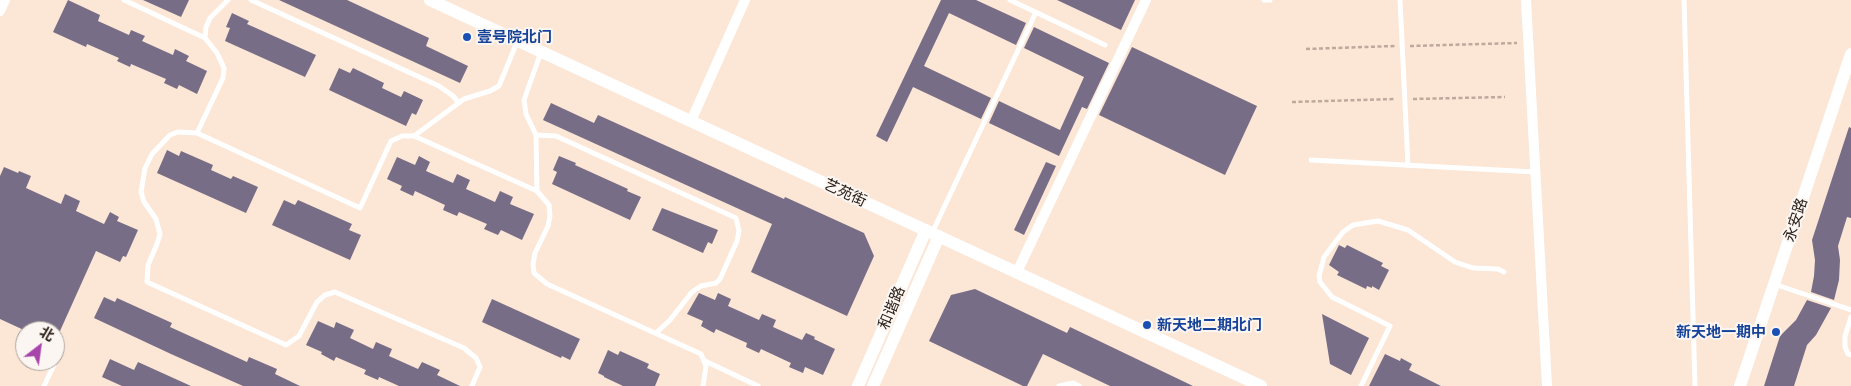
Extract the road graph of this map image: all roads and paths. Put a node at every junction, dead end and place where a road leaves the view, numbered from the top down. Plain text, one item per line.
1 (5, 0) edge
2 (124, 0) edge
3 (228, 0) edge
4 (251, 0) edge
5 (430, 0) edge
6 (745, 0) edge
7 (1010, 0) edge
8 (1146, 0) edge
9 (1264, 0) edge
10 (1270, 0) edge
11 (1400, 0) edge
12 (1526, 0) edge
13 (1684, 0) edge
14 (0, 11) edge
15 (1036, 12) junction
16 (204, 38) junction
17 (518, 40) junction
18 (1528, 43) junction
19 (1105, 45) dead end
20 (1402, 46) junction
21 (1306, 49) dead end
22 (541, 52) junction
23 (1851, 54) edge
24 (458, 103) junction
25 (691, 121) junction
26 (197, 133) junction
27 (536, 135) junction
28 (414, 136) junction
29 (1311, 160) dead end
30 (1408, 166) junction
31 (1535, 172) junction
32 (536, 192) junction
33 (932, 233) junction
34 (1017, 272) junction
35 (1504, 272) dead end
36 (1774, 284) junction
37 (1851, 310) edge
38 (1851, 317) edge
39 (656, 334) junction
40 (1851, 354) edge
41 (705, 362) junction
42 (51, 371) edge
43 (44, 386) edge
44 (472, 386) edge
45 (703, 386) edge
46 (758, 386) edge
47 (858, 386) edge
48 (874, 386) edge
49 (1060, 386) edge
50 (1080, 386) edge
51 (1260, 386) edge
52 (1361, 386) edge
53 (1547, 386) edge
54 (1695, 386) edge
55 (1740, 386) edge

1 - 14 street
2 - 16 lane
3 - 16 lane
4 - 24 lane
5 - 17 street, 艺苑街
6 - 25 street
7 - 15 lane
8 - 34 street
9 - 10 lane
11 - 20 lane
12 - 18 street
13 - 54 lane
15 - 19 lane
15 - 33 lane
16 - 26 lane
17 - 22 street, 艺苑街
17 - 24 lane
18 - 20 path
18 - 31 street
20 - 21 path
20 - 30 lane
22 - 25 street, 艺苑街
22 - 27 lane
23 - 36 street, 永安路
24 - 28 lane
25 - 33 street, 艺苑街
26 - 28 lane
26 - 44 lane
27 - 32 lane
27 - 39 lane
28 - 32 lane
29 - 30 lane
30 - 31 lane
31 - 53 street
32 - 39 lane
33 - 34 street, 艺苑街
33 - 47 street, 和谐路
33 - 48 street, 和谐路
34 - 51 street, 艺苑街
35 - 52 lane
36 - 37 lane
36 - 55 street, 永安路
38 - 40 lane
39 - 41 lane
41 - 45 lane
41 - 46 lane
42 - 43 lane
49 - 50 lane

